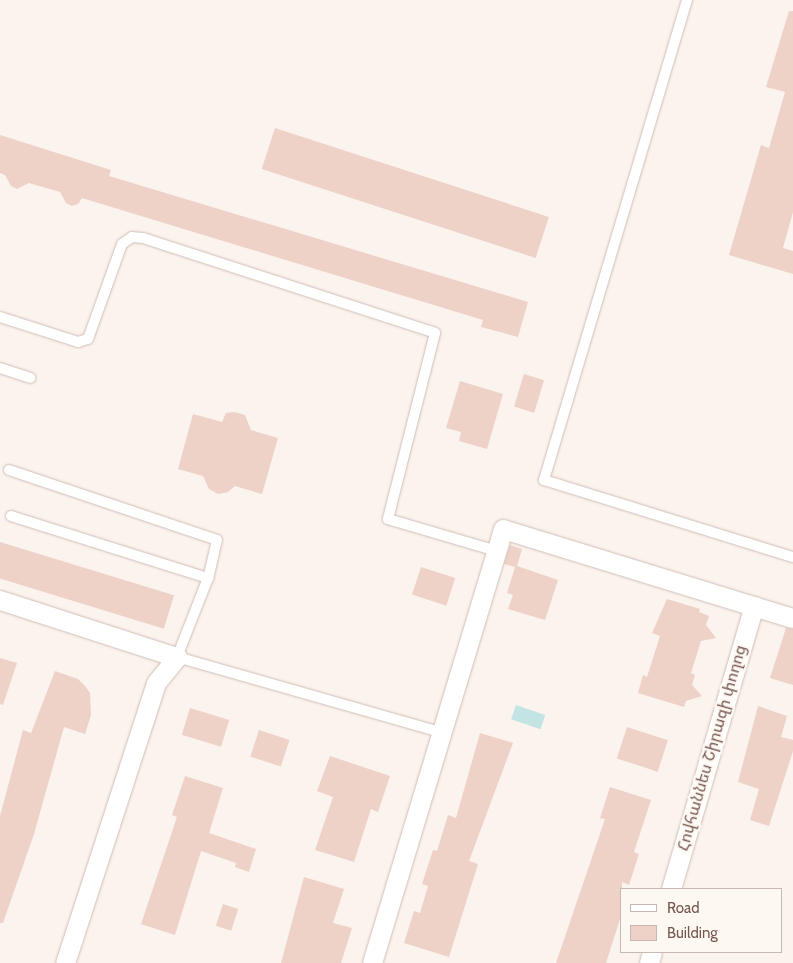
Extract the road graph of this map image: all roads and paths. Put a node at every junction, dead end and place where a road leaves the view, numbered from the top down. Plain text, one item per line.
1 (687, 0) edge
2 (0, 317) edge
3 (0, 368) edge
4 (30, 378) dead end
5 (9, 470) dead end
6 (11, 516) dead end
7 (496, 552) junction
8 (793, 557) edge
9 (208, 578) junction
10 (0, 600) edge
11 (754, 606) junction
12 (793, 618) edge
13 (177, 657) junction
14 (441, 732) junction
15 (670, 888) edge
16 (65, 963) edge
17 (372, 963) edge

1 - 8 lane
2 - 7 lane
3 - 4 lane
5 - 9 lane
6 - 9 lane
7 - 11 street
7 - 14 street
9 - 13 lane
10 - 13 street
11 - 12 street
11 - 15 street, Հովհաննես Շիրազի փողոց
13 - 14 lane
13 - 16 street
14 - 17 street

